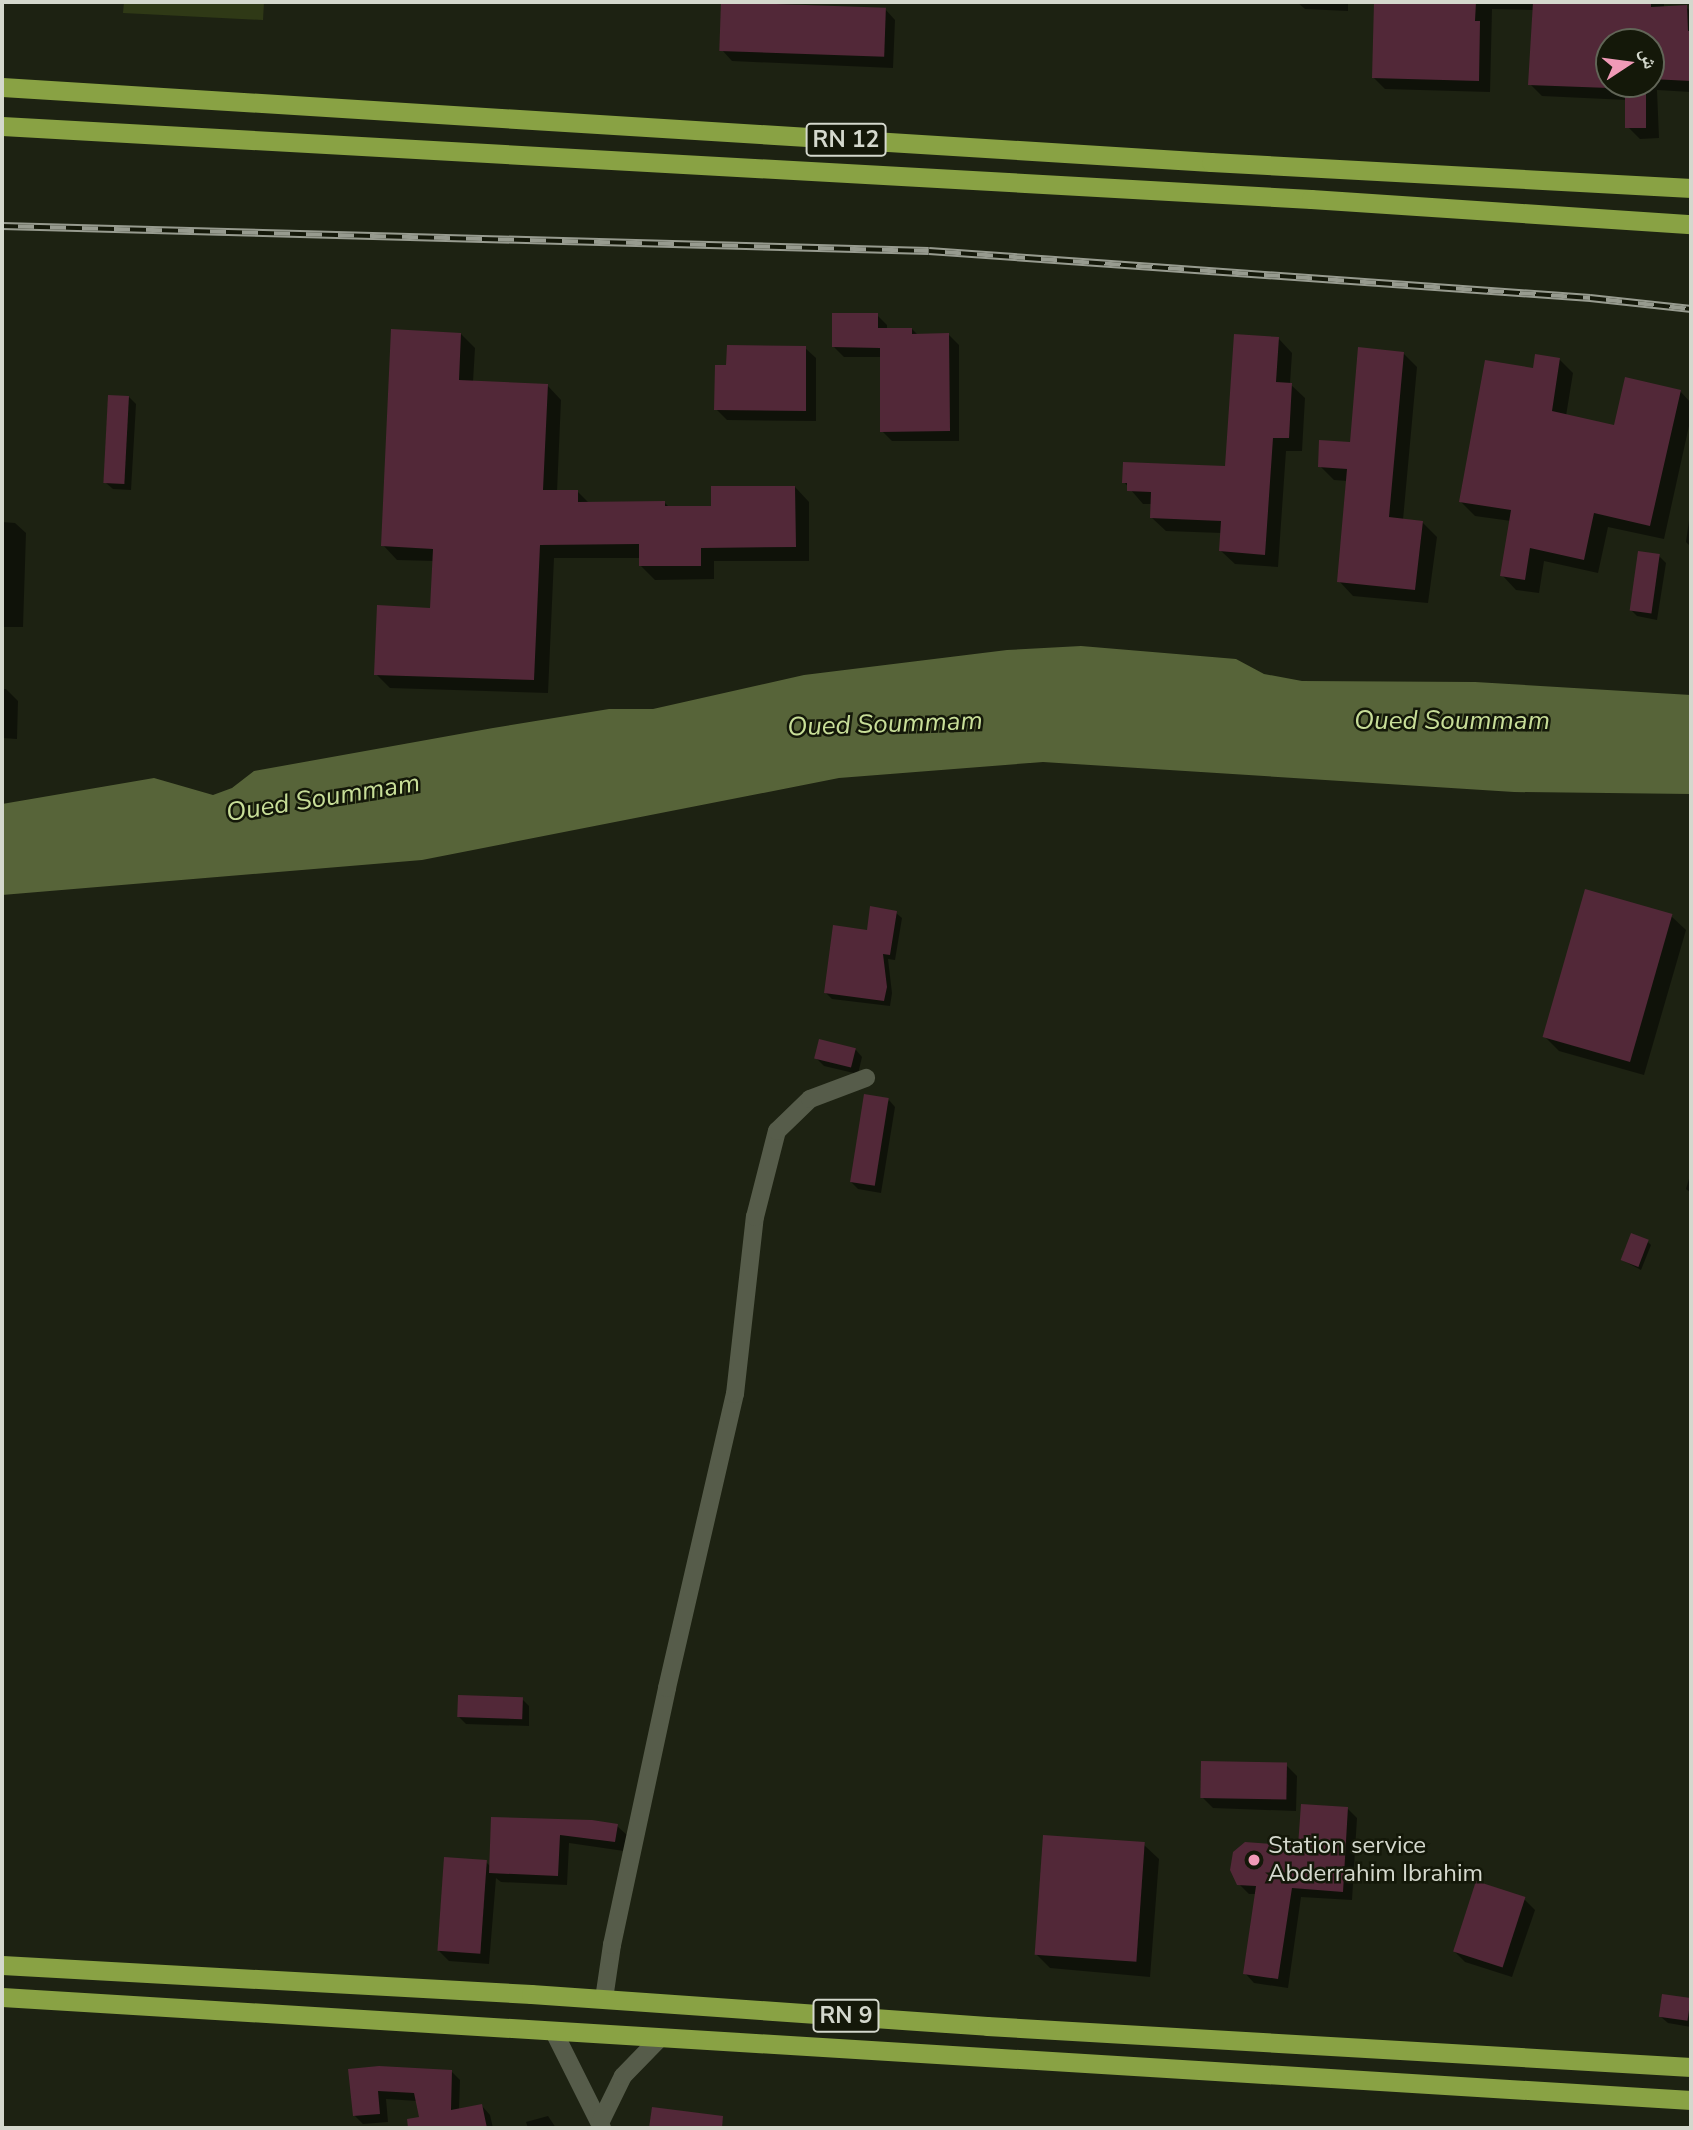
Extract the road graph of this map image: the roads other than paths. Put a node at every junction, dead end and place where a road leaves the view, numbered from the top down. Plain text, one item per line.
1 (2, 87) edge
2 (2, 126) edge
3 (1691, 188) edge
4 (1691, 225) edge
5 (866, 1078) dead end
6 (2, 1965) edge
7 (2, 1997) edge
8 (604, 1999) junction
9 (554, 2032) junction
10 (659, 2039) junction
11 (1691, 2067) edge
12 (1691, 2099) edge
13 (601, 2126) edge

1 - 3 highway, RN 12
2 - 4 highway, RN 12
5 - 8 street
6 - 8 highway, RN 9
7 - 9 highway, RN 9
8 - 11 highway, RN 9
9 - 10 highway, RN 9
9 - 13 street
10 - 12 highway, RN 9
10 - 13 street

